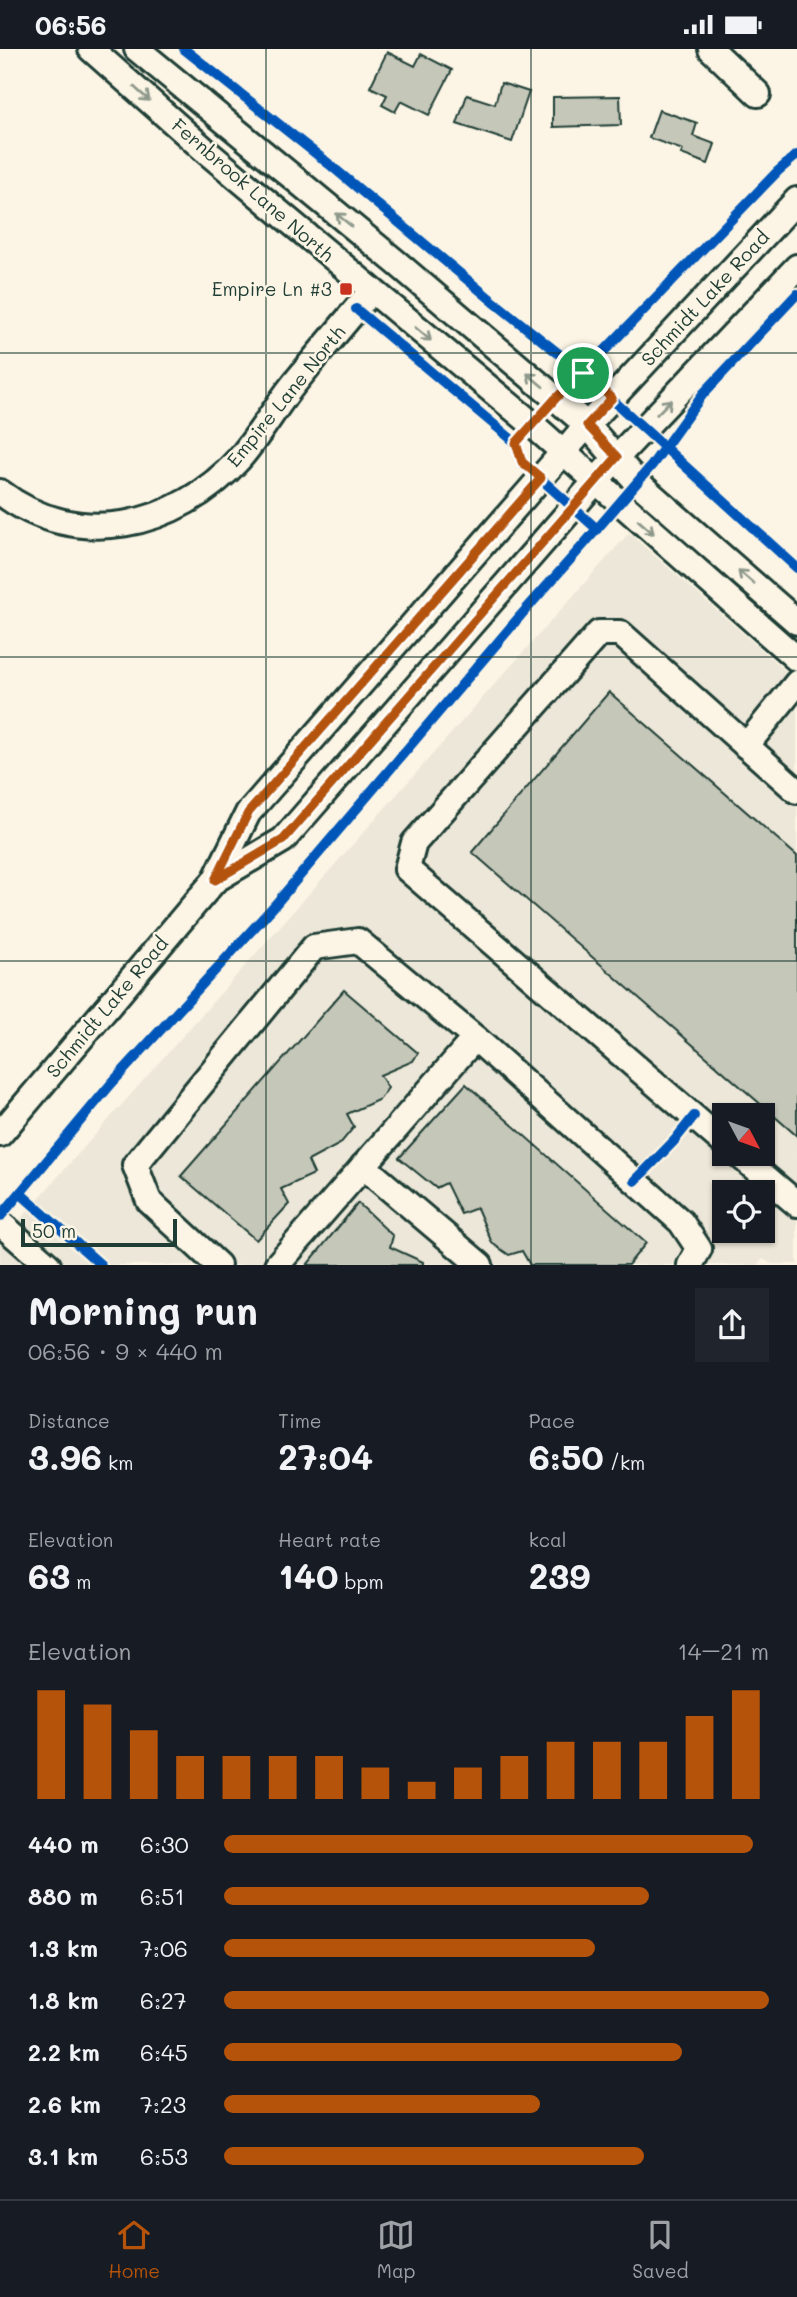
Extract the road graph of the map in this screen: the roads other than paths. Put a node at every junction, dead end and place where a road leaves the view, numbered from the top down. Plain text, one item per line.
1 (91, 49) edge
2 (137, 49) edge
3 (711, 49) edge
4 (758, 94) dead end
5 (797, 200) edge
6 (797, 267) edge
7 (371, 291) junction
8 (587, 425) junction
9 (563, 453) junction
10 (617, 457) junction
11 (595, 482) junction
12 (0, 492) edge
13 (797, 621) edge
14 (797, 659) edge
15 (797, 683) edge
16 (746, 746) junction
17 (797, 791) edge
18 (215, 880) junction
19 (475, 1038) junction
20 (712, 1133) edge
21 (0, 1134) edge
22 (363, 1166) junction
23 (752, 1166) edge
24 (797, 1204) edge
25 (0, 1223) edge
26 (48, 1265) edge
27 (218, 1265) edge
28 (277, 1265) edge
29 (480, 1265) edge
30 (690, 1265) edge

1 -> 7 street, Fernbrook Lane North
8 -> 2 street, Fernbrook Lane North
3 - 4 street
5 - 8 street, Schmidt Lake Road
10 -> 6 street, Schmidt Lake Road
7 -> 9 street, Fernbrook Lane North
7 - 12 street, Empire Lane North
8 - 9 street, Schmidt Lake Road
8 - 10 street, Fernbrook Lane North
9 - 11 street, Fernbrook Lane North
9 - 18 street, Schmidt Lake Road
10 - 11 street, Schmidt Lake Road
13 -> 10 street, Fernbrook Lane North
11 -> 14 street, Fernbrook Lane North
11 - 18 street, Schmidt Lake Road
15 - 16 street
16 - 17 street
16 - 20 street
18 - 21 street, Schmidt Lake Road
19 - 22 street
19 - 27 street
19 - 30 street
22 - 28 street
22 - 29 street
23 - 24 street
25 - 26 street

